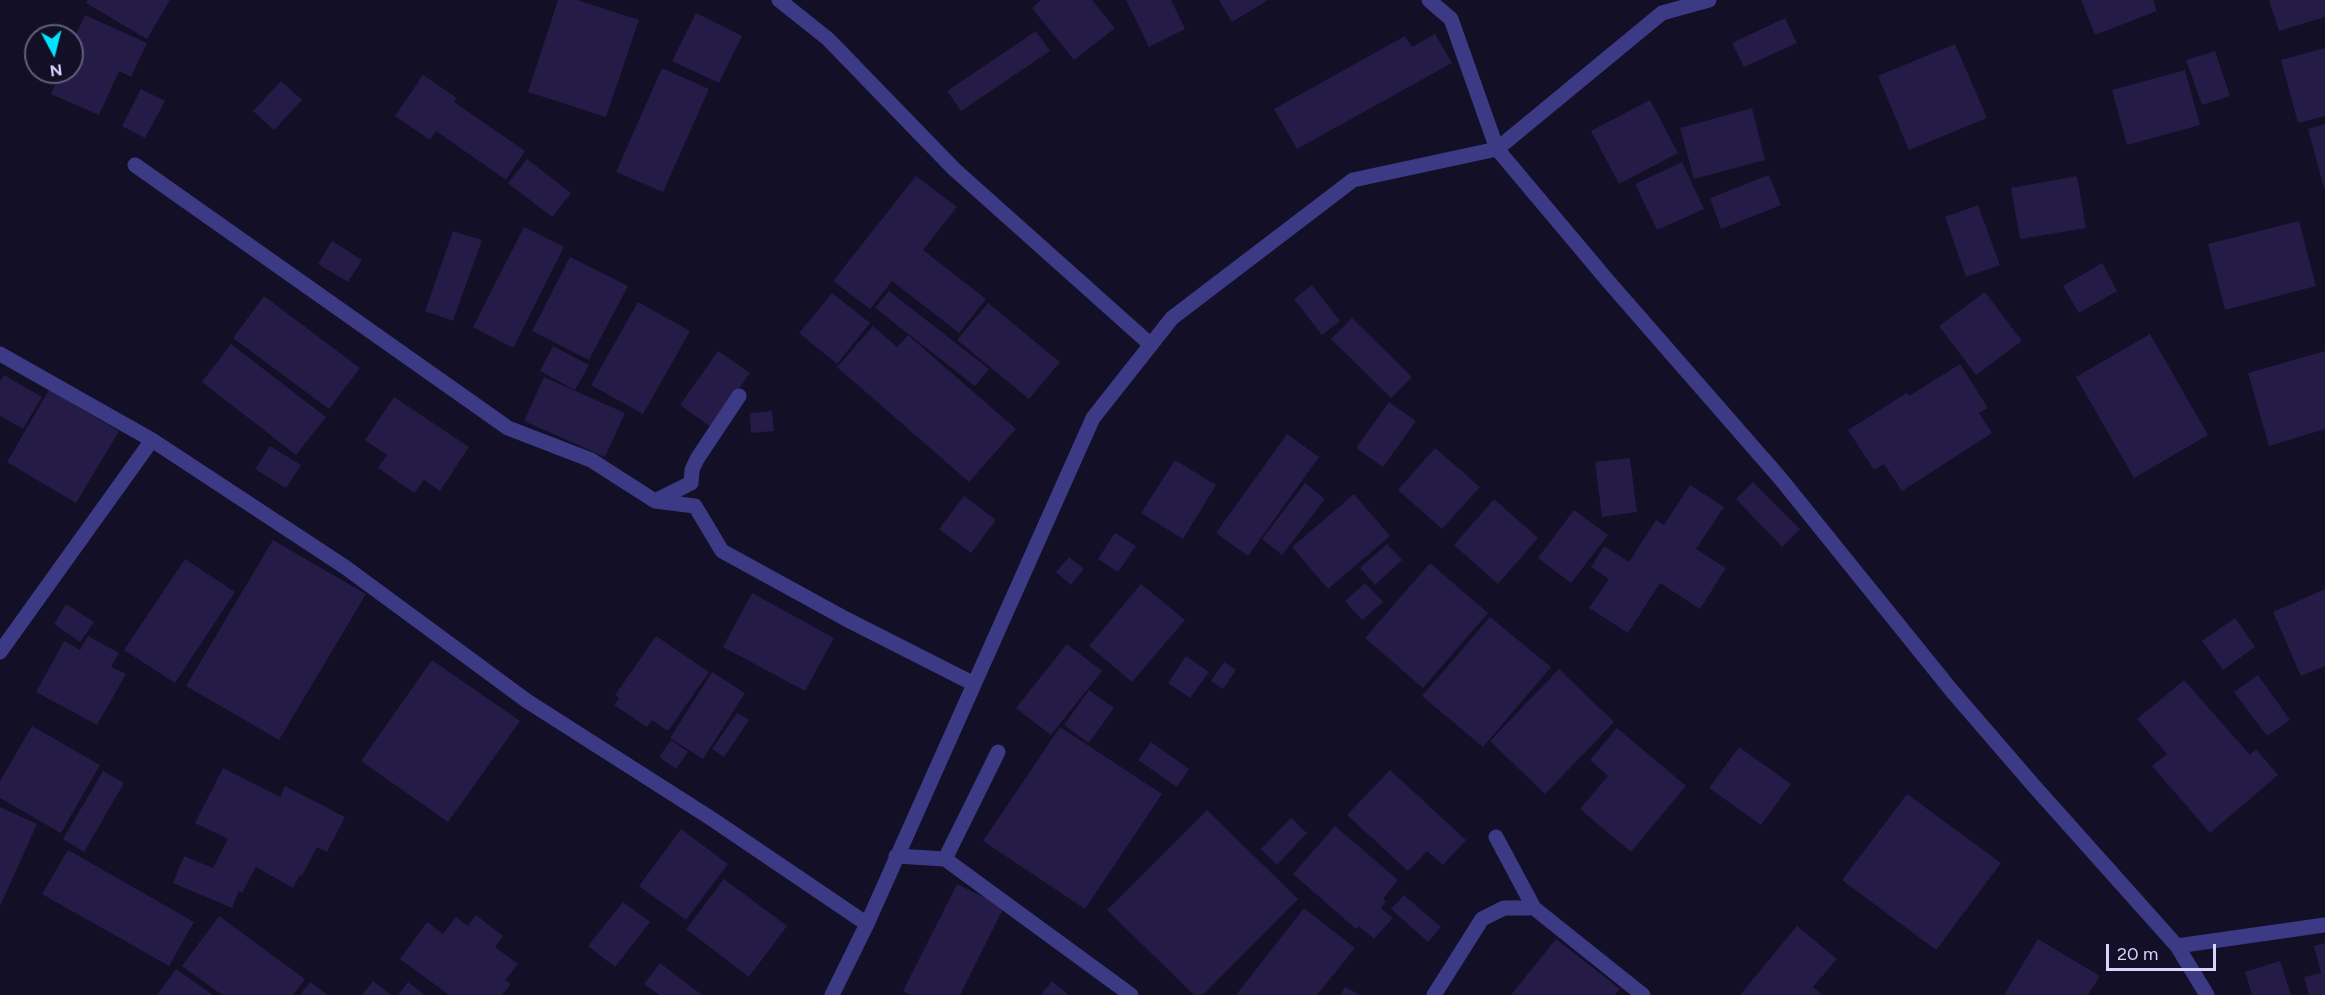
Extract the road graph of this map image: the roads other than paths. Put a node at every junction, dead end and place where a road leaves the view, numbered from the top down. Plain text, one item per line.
1 (779, 0) edge
2 (1430, 0) edge
3 (1708, 0) edge
4 (1659, 7) edge
5 (1497, 148) junction
6 (135, 165) dead end
7 (1151, 345) junction
8 (0, 354) edge
9 (739, 396) dead end
10 (152, 440) junction
11 (655, 501) junction
12 (0, 652) edge
13 (974, 684) junction
14 (998, 752) dead end
15 (1496, 837) dead end
16 (896, 856) junction
17 (945, 859) junction
18 (1534, 908) junction
19 (867, 924) junction
20 (2325, 925) edge
21 (2177, 946) junction
22 (832, 995) edge
23 (1131, 995) edge
24 (1434, 995) edge
25 (1642, 995) edge
26 (2207, 995) edge

1 - 7 street
2 - 5 street
3 - 4 street
4 - 5 street
5 - 7 street
5 - 21 street
6 - 11 street
7 - 13 street
8 - 10 street
9 - 11 street
10 - 12 street
10 - 19 street
11 - 13 street
13 - 16 street
14 - 17 street
15 - 18 street
16 - 17 street
16 - 19 street
17 - 23 street
18 - 24 street
18 - 25 street
19 - 22 street
20 - 21 street
21 - 26 street

